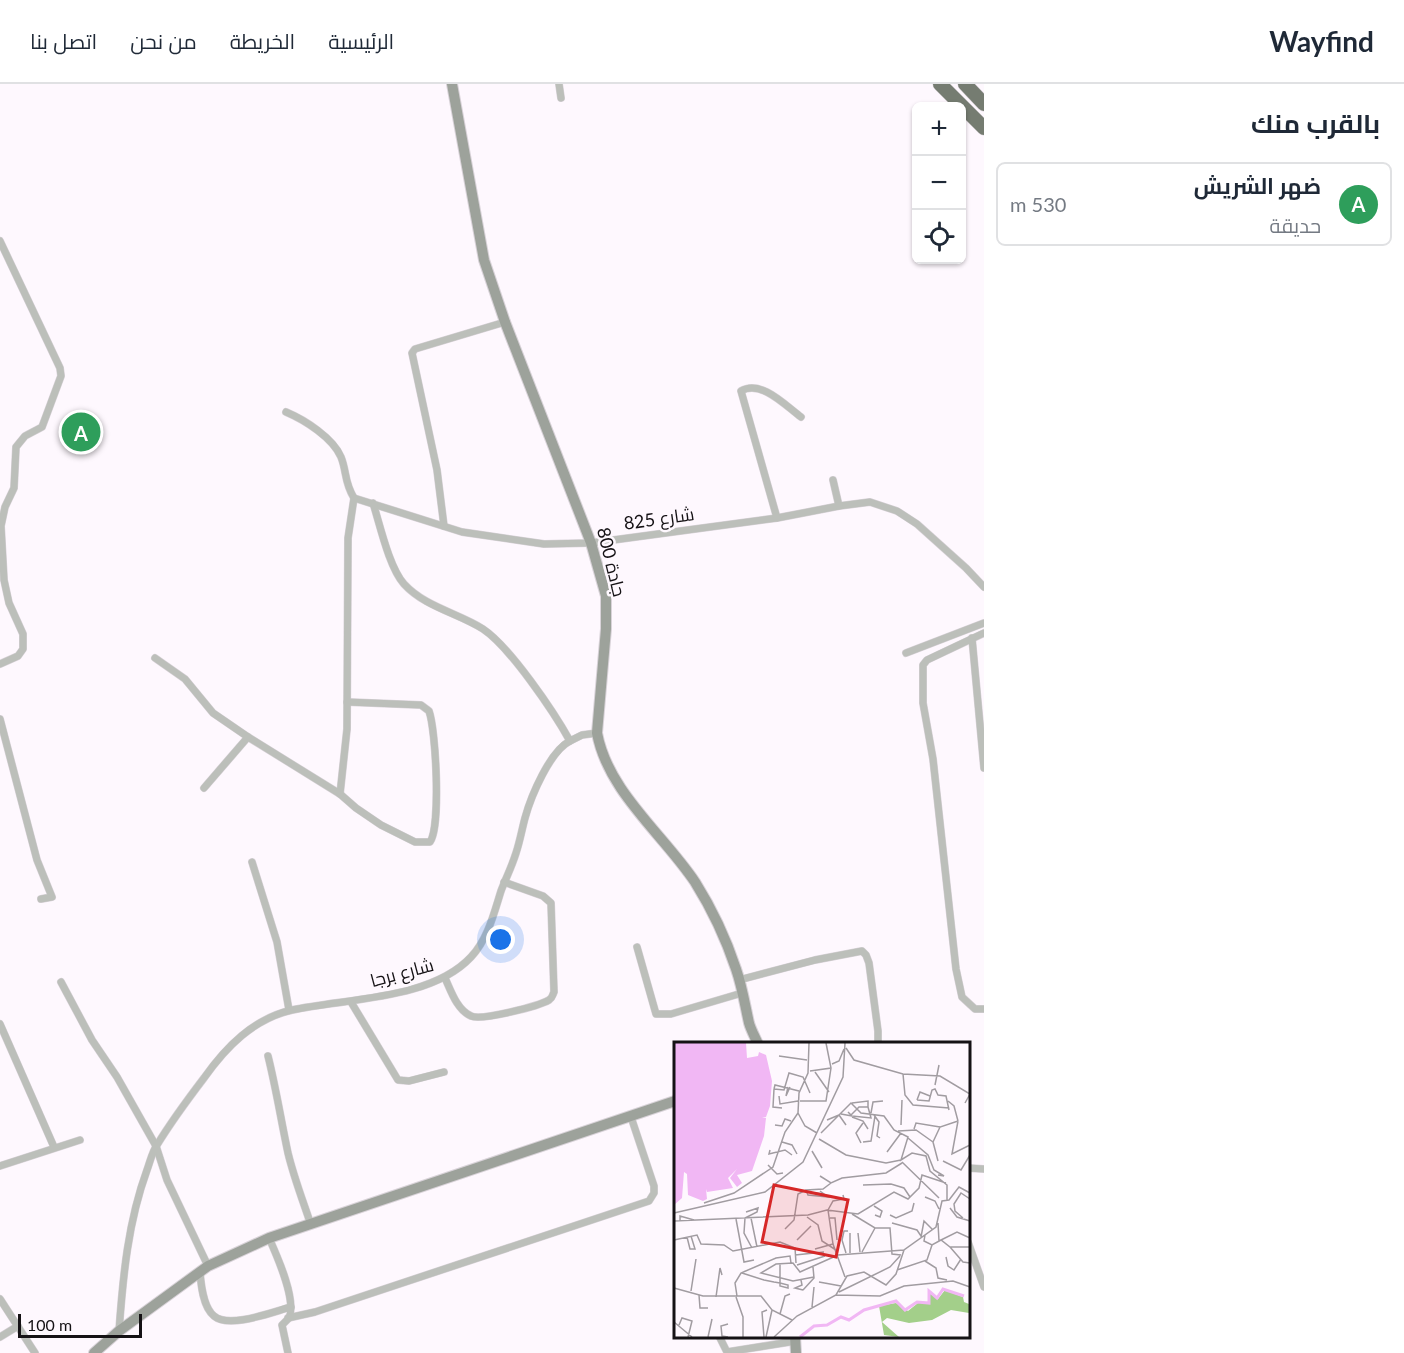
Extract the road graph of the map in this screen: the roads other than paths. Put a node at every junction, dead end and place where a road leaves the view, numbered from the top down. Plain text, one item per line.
1 (452, 84) edge
2 (559, 84) edge
3 (939, 84) edge
4 (965, 84) edge
5 (561, 98) dead end
6 (984, 104) edge
7 (984, 128) edge
8 (0, 241) edge
9 (505, 322) junction
10 (286, 412) dead end
11 (801, 417) dead end
12 (834, 480) dead end
13 (354, 498) junction
14 (373, 503) junction
15 (839, 506) junction
16 (777, 518) junction
17 (444, 526) junction
18 (591, 543) junction
19 (984, 587) edge
20 (984, 623) edge
21 (984, 633) edge
22 (972, 638) junction
23 (906, 653) dead end
24 (155, 658) dead end
25 (0, 664) edge
26 (347, 702) junction
27 (0, 719) edge
28 (597, 733) junction
29 (248, 737) junction
30 (570, 741) junction
31 (984, 768) edge
32 (204, 788) dead end
33 (340, 794) junction
34 (252, 862) dead end
35 (504, 882) junction
36 (41, 899) dead end
37 (637, 947) dead end
38 (445, 978) junction
39 (739, 980) junction
40 (61, 982) dead end
41 (742, 993) junction
42 (351, 1002) junction
43 (984, 1009) edge
44 (289, 1011) junction
45 (0, 1024) edge
46 (750, 1026) junction
47 (750, 1042) edge
48 (757, 1042) edge
49 (878, 1042) edge
50 (268, 1056) dead end
51 (444, 1072) dead end
52 (674, 1101) edge
53 (631, 1117) junction
54 (80, 1140) dead end
55 (156, 1146) junction
56 (54, 1148) junction
57 (0, 1166) edge
58 (969, 1168) edge
59 (984, 1169) edge
60 (311, 1225) junction
61 (269, 1238) junction
62 (969, 1245) edge
63 (204, 1269) junction
64 (984, 1287) edge
65 (0, 1299) edge
66 (291, 1307) junction
67 (288, 1318) junction
68 (18, 1326) junction
69 (119, 1330) junction
70 (0, 1337) edge
71 (720, 1338) edge
72 (795, 1344) edge
73 (106, 1348) edge
74 (35, 1353) edge
75 (94, 1353) edge
76 (288, 1353) edge

1 - 9 main road, جادة 800
2 - 5 street
3 - 7 highway
4 - 6 highway
8 - 25 street
9 - 17 street
9 - 18 main road, جادة 800
10 - 13 street
11 - 16 street
12 - 15 street
13 - 14 street, شارع 825
13 - 26 street
14 - 17 street, شارع 825
14 - 30 street
15 - 16 street, شارع 825
15 - 19 street, شارع 825
16 - 18 street, شارع 825
17 - 18 street, شارع 825
18 - 28 main road, جادة 800
20 - 23 street
21 - 22 street
22 - 31 street
22 - 43 street
24 - 29 street
26 - 33 street
26 - 33 street
27 - 36 street
28 - 30 street
28 - 39 main road, جادة 800
29 - 32 street
29 - 33 street
30 - 35 street, شارع برجا
34 - 44 street
35 - 38 street, شارع برجا
35 - 38 street
37 - 41 street
38 - 42 street, شارع برجا
39 - 41 main road, جادة 800
39 - 49 street
40 - 55 street
41 - 46 main road, جادة 800
42 - 44 street, شارع برجا
42 - 51 street
44 - 55 street, شارع برجا
45 - 56 street
46 - 47 main road
46 - 48 main road
50 - 60 street
52 - 53 main road
53 - 60 main road
53 - 67 street
54 - 56 street
55 - 63 street
55 - 69 street, شارع برجا
56 - 57 street
58 - 59 street
60 - 61 main road
61 - 63 main road
61 - 66 street
62 - 64 street
63 - 66 street
63 - 69 main road
65 - 68 street
66 - 67 street
67 - 76 street
68 - 70 street
68 - 74 street
69 - 73 main road
71 - 72 street
73 - 75 main road

